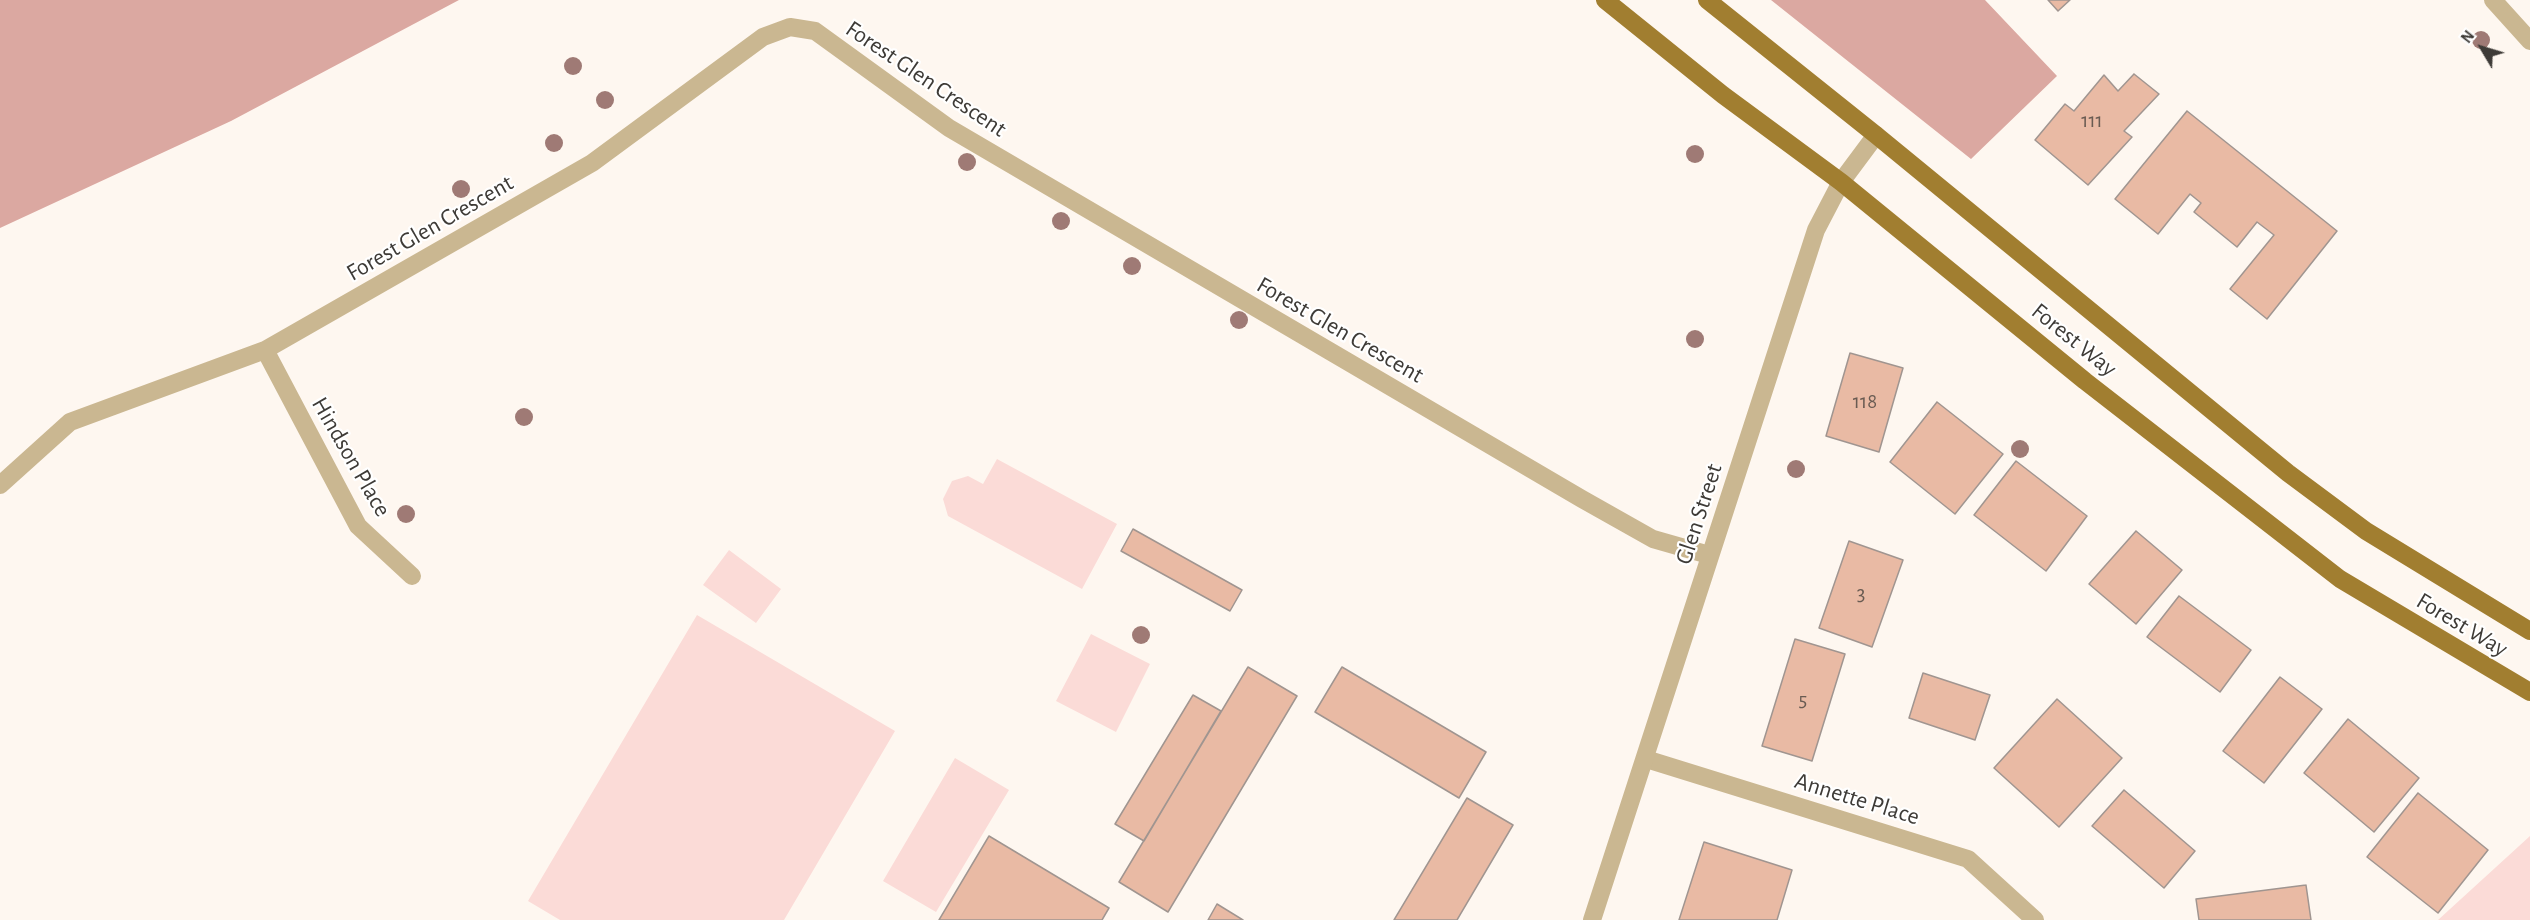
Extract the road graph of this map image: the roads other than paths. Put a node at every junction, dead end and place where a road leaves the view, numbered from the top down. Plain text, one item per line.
1 (1605, 0) edge
2 (1707, 0) edge
3 (2493, 0) edge
4 (2530, 41) edge
5 (1876, 135) junction
6 (1841, 182) junction
7 (265, 350) junction
8 (0, 485) edge
9 (1709, 555) junction
10 (412, 576) dead end
11 (2530, 631) edge
12 (2530, 692) edge
13 (1646, 759) junction
14 (1592, 920) edge
15 (2035, 920) edge

1 - 6 main road, Forest Way
2 - 5 main road, Forest Way
3 - 4 street
5 - 6 street, Glen Street
5 - 11 main road, Forest Way
6 - 9 street, Glen Street
6 - 12 main road, Forest Way
7 - 8 street, Forest Glen Crescent
7 - 9 street, Forest Glen Crescent
7 - 10 street, Hindson Place
9 - 13 street, Glen Street
13 - 14 street, Glen Street
13 - 15 street, Annette Place

